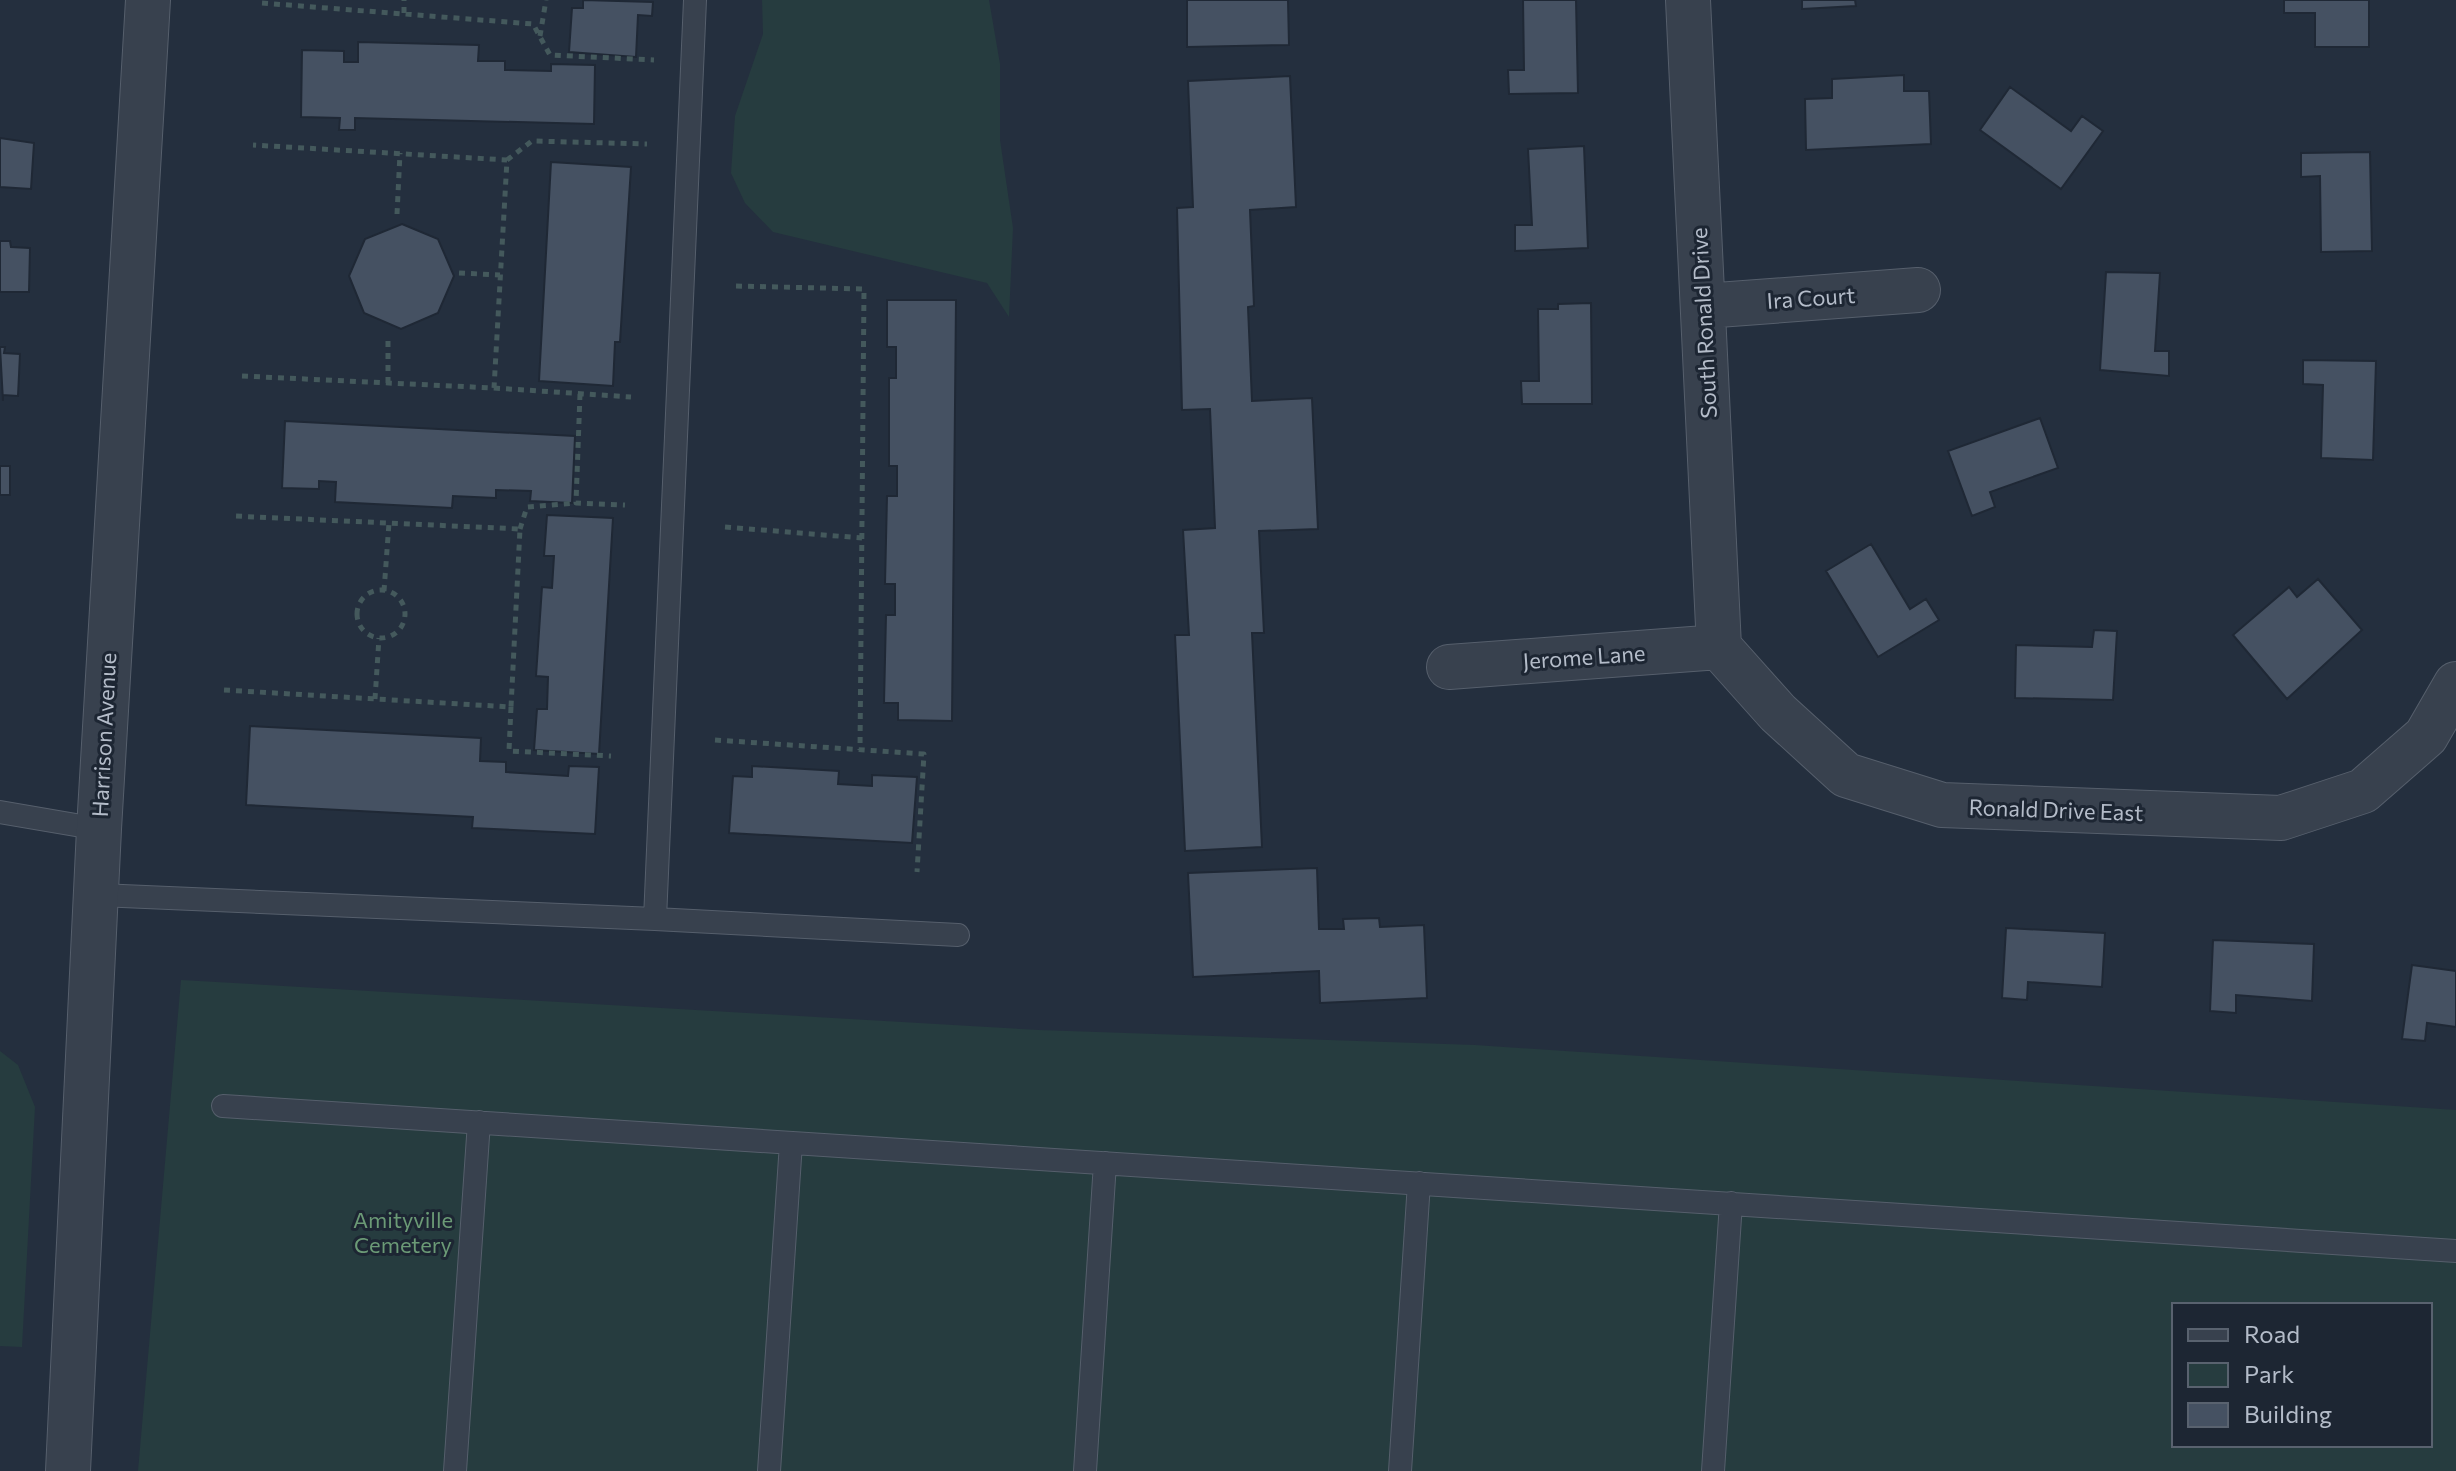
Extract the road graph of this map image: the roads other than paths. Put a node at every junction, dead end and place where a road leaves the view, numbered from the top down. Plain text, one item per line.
1 (148, 0) edge
2 (695, 0) edge
3 (1688, 0) edge
4 (1918, 290) dead end
5 (1704, 306) junction
6 (1719, 647) junction
7 (1449, 667) dead end
8 (2456, 684) edge
9 (0, 812) edge
10 (99, 829) junction
11 (99, 895) junction
12 (655, 919) junction
13 (958, 935) dead end
14 (223, 1106) dead end
15 (479, 1122) junction
16 (791, 1143) junction
17 (1105, 1163) junction
18 (1419, 1183) junction
19 (1731, 1203) junction
20 (2456, 1251) edge
21 (68, 1471) edge
22 (455, 1471) edge
23 (769, 1471) edge
24 (1085, 1471) edge
25 (1400, 1471) edge
26 (1713, 1471) edge

1 - 10 street, Harrison Avenue
2 - 12 lane
3 - 5 street, South Ronald Drive
4 - 5 street, Ira Court
5 - 6 street, South Ronald Drive
6 - 7 street, Jerome Lane
6 - 8 street, Ronald Drive East
9 - 10 lane
10 - 11 street, Harrison Avenue
11 - 12 lane
11 - 21 street, Harrison Avenue
12 - 13 lane
14 - 15 lane
15 - 16 lane
15 - 22 lane
16 - 17 lane
16 - 23 lane
17 - 18 lane
17 - 24 lane
18 - 19 lane
18 - 25 lane
19 - 20 lane
19 - 26 lane

